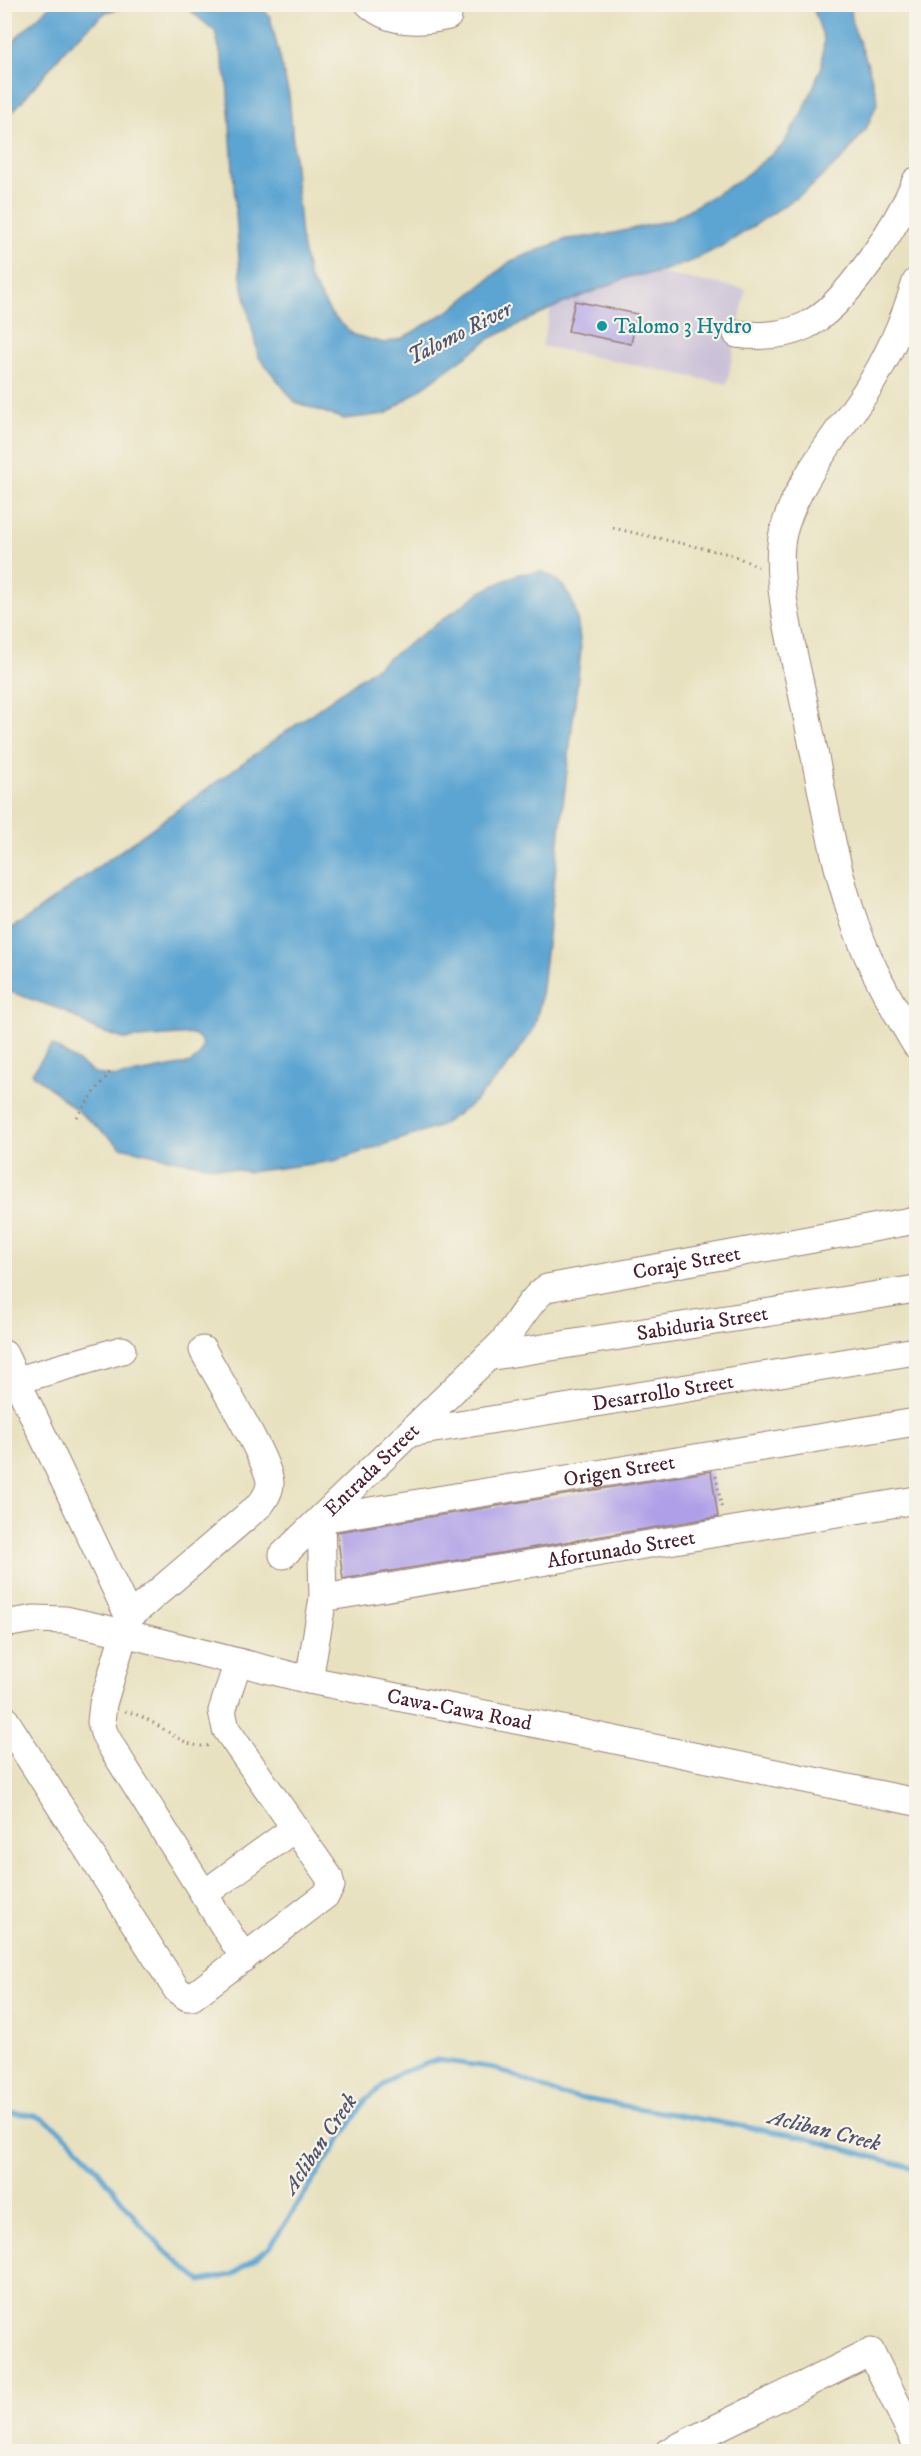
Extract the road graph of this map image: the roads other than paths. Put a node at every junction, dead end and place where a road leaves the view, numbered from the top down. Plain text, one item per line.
1 (369, 4) edge
2 (443, 4) edge
3 (916, 181) edge
4 (916, 282) edge
5 (737, 334) dead end
6 (916, 1045) edge
7 (916, 1220) edge
8 (916, 1289) edge
9 (122, 1350) dead end
10 (202, 1350) dead end
11 (916, 1351) edge
12 (4, 1353) edge
13 (487, 1357) junction
14 (18, 1380) junction
15 (916, 1422) edge
16 (410, 1433) junction
17 (916, 1500) edge
18 (321, 1519) junction
19 (283, 1556) dead end
20 (323, 1598) junction
21 (4, 1624) edge
22 (126, 1625) junction
23 (238, 1662) junction
24 (309, 1680) junction
25 (4, 1718) edge
26 (916, 1802) edge
27 (295, 1828) junction
28 (204, 1894) junction
29 (244, 1958) junction
30 (916, 2443) edge
31 (668, 2451) edge

1 - 2 street
3 - 5 street
4 - 6 street
7 - 13 street, Coraje Street
8 - 13 street, Sabiduria Street
9 - 14 street
10 - 22 street
11 - 16 street, Desarrollo Street
12 - 14 street
13 - 16 street, Entrada Street
14 - 22 street
15 - 18 street, Origen Street
16 - 18 street, Entrada Street
17 - 20 street, Afortunado Street
18 - 19 street
18 - 20 street, Entrada Street
20 - 24 street, Entrada Street
21 - 22 street, Cawa-Cawa Road
22 - 23 street, Cawa-Cawa Road
22 - 28 street
23 - 24 street, Cawa-Cawa Road
23 - 27 street
24 - 26 street, Cawa-Cawa Road
25 - 29 street
27 - 28 street
27 - 29 street
28 - 29 street
30 - 31 street

